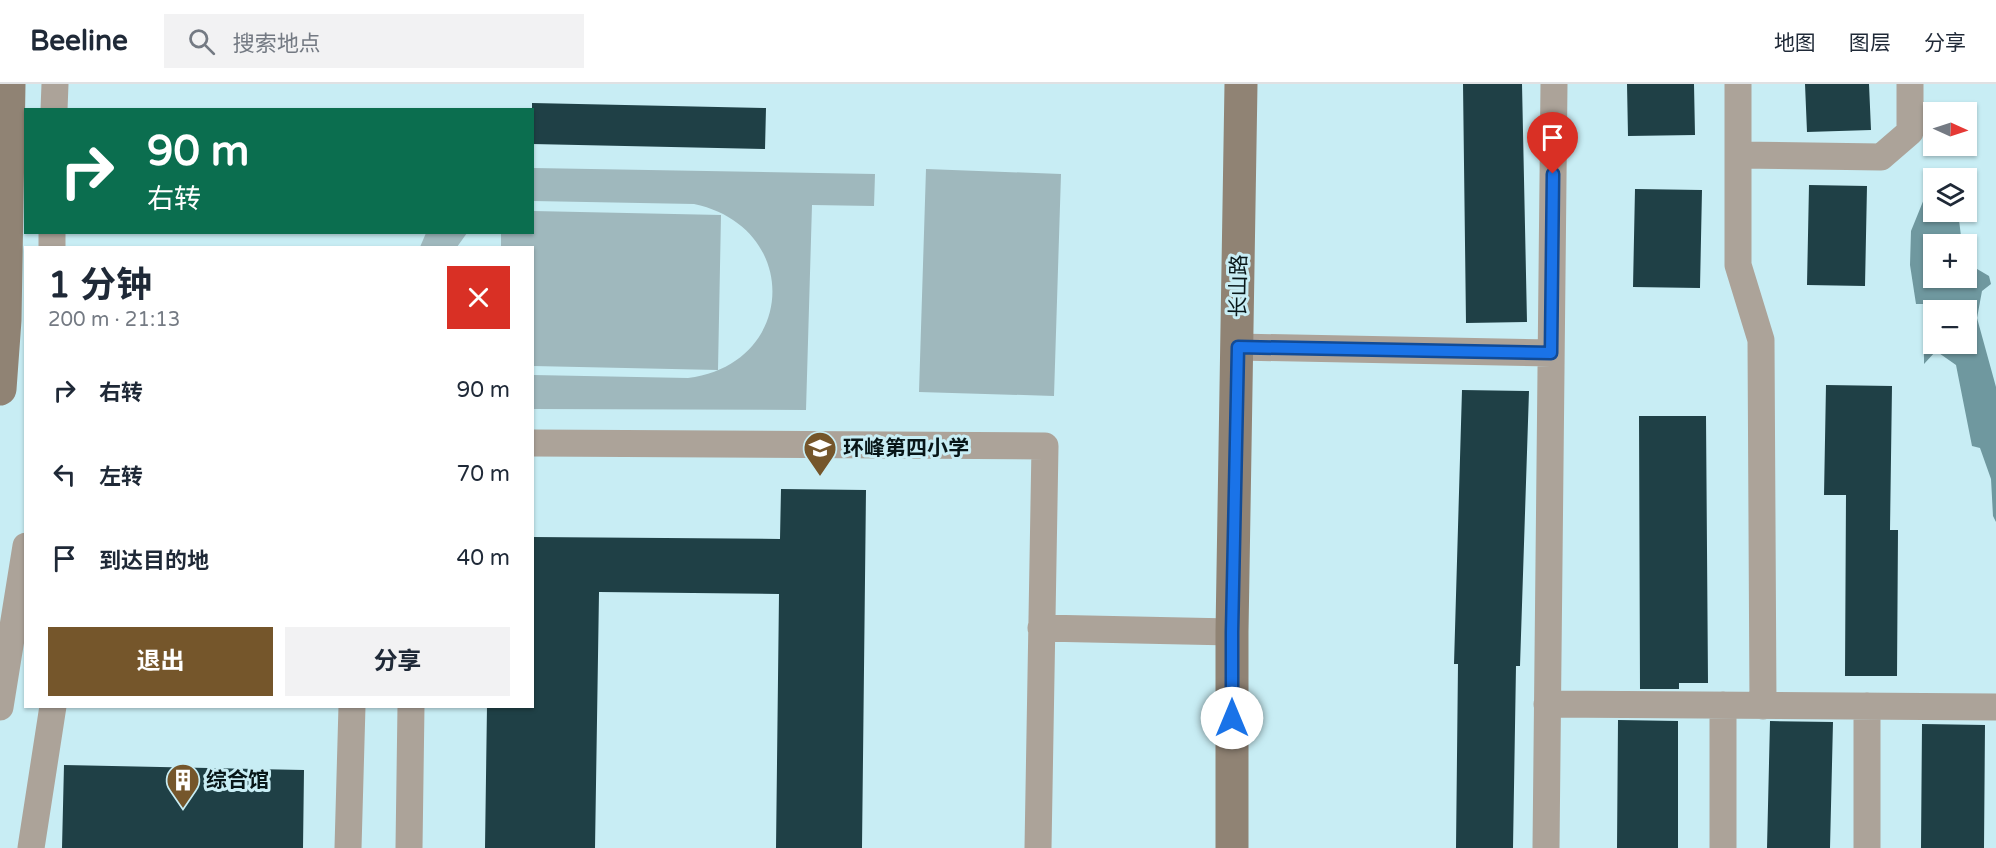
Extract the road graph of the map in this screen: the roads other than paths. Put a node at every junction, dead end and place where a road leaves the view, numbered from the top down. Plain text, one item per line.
1 (9, 84) edge
2 (55, 84) edge
3 (1241, 84) edge
4 (1554, 84) edge
5 (1738, 84) edge
6 (1910, 84) edge
7 (54, 108) edge
8 (1738, 155) junction
9 (2, 281) edge
10 (1238, 347) junction
11 (1551, 353) junction
12 (0, 383) edge
13 (534, 443) edge
14 (24, 558) edge
15 (1041, 628) junction
16 (1232, 632) junction
17 (1547, 704) junction
18 (1723, 705) junction
19 (1763, 705) junction
20 (1868, 706) junction
21 (0, 707) edge
22 (1996, 707) edge
23 (53, 708) edge
24 (352, 708) edge
25 (411, 708) edge
26 (31, 848) edge
27 (348, 848) edge
28 (410, 848) edge
29 (1038, 848) edge
30 (1232, 848) edge
31 (1546, 848) edge
32 (1723, 848) edge
33 (1867, 848) edge

1 - 9 street
2 - 7 street
3 - 10 street, 长山路
4 - 11 street
5 - 8 street
6 - 8 street
8 - 19 street
9 - 12 street
10 - 11 street
10 - 16 street, 长山路
11 - 17 street
13 - 15 street
14 - 21 street
15 - 16 street
15 - 29 street
16 - 30 street, 长山路
17 - 18 street
17 - 31 street
18 - 19 street
18 - 32 street
19 - 20 street
20 - 22 street
20 - 33 street
23 - 26 street
24 - 27 street
25 - 28 street

